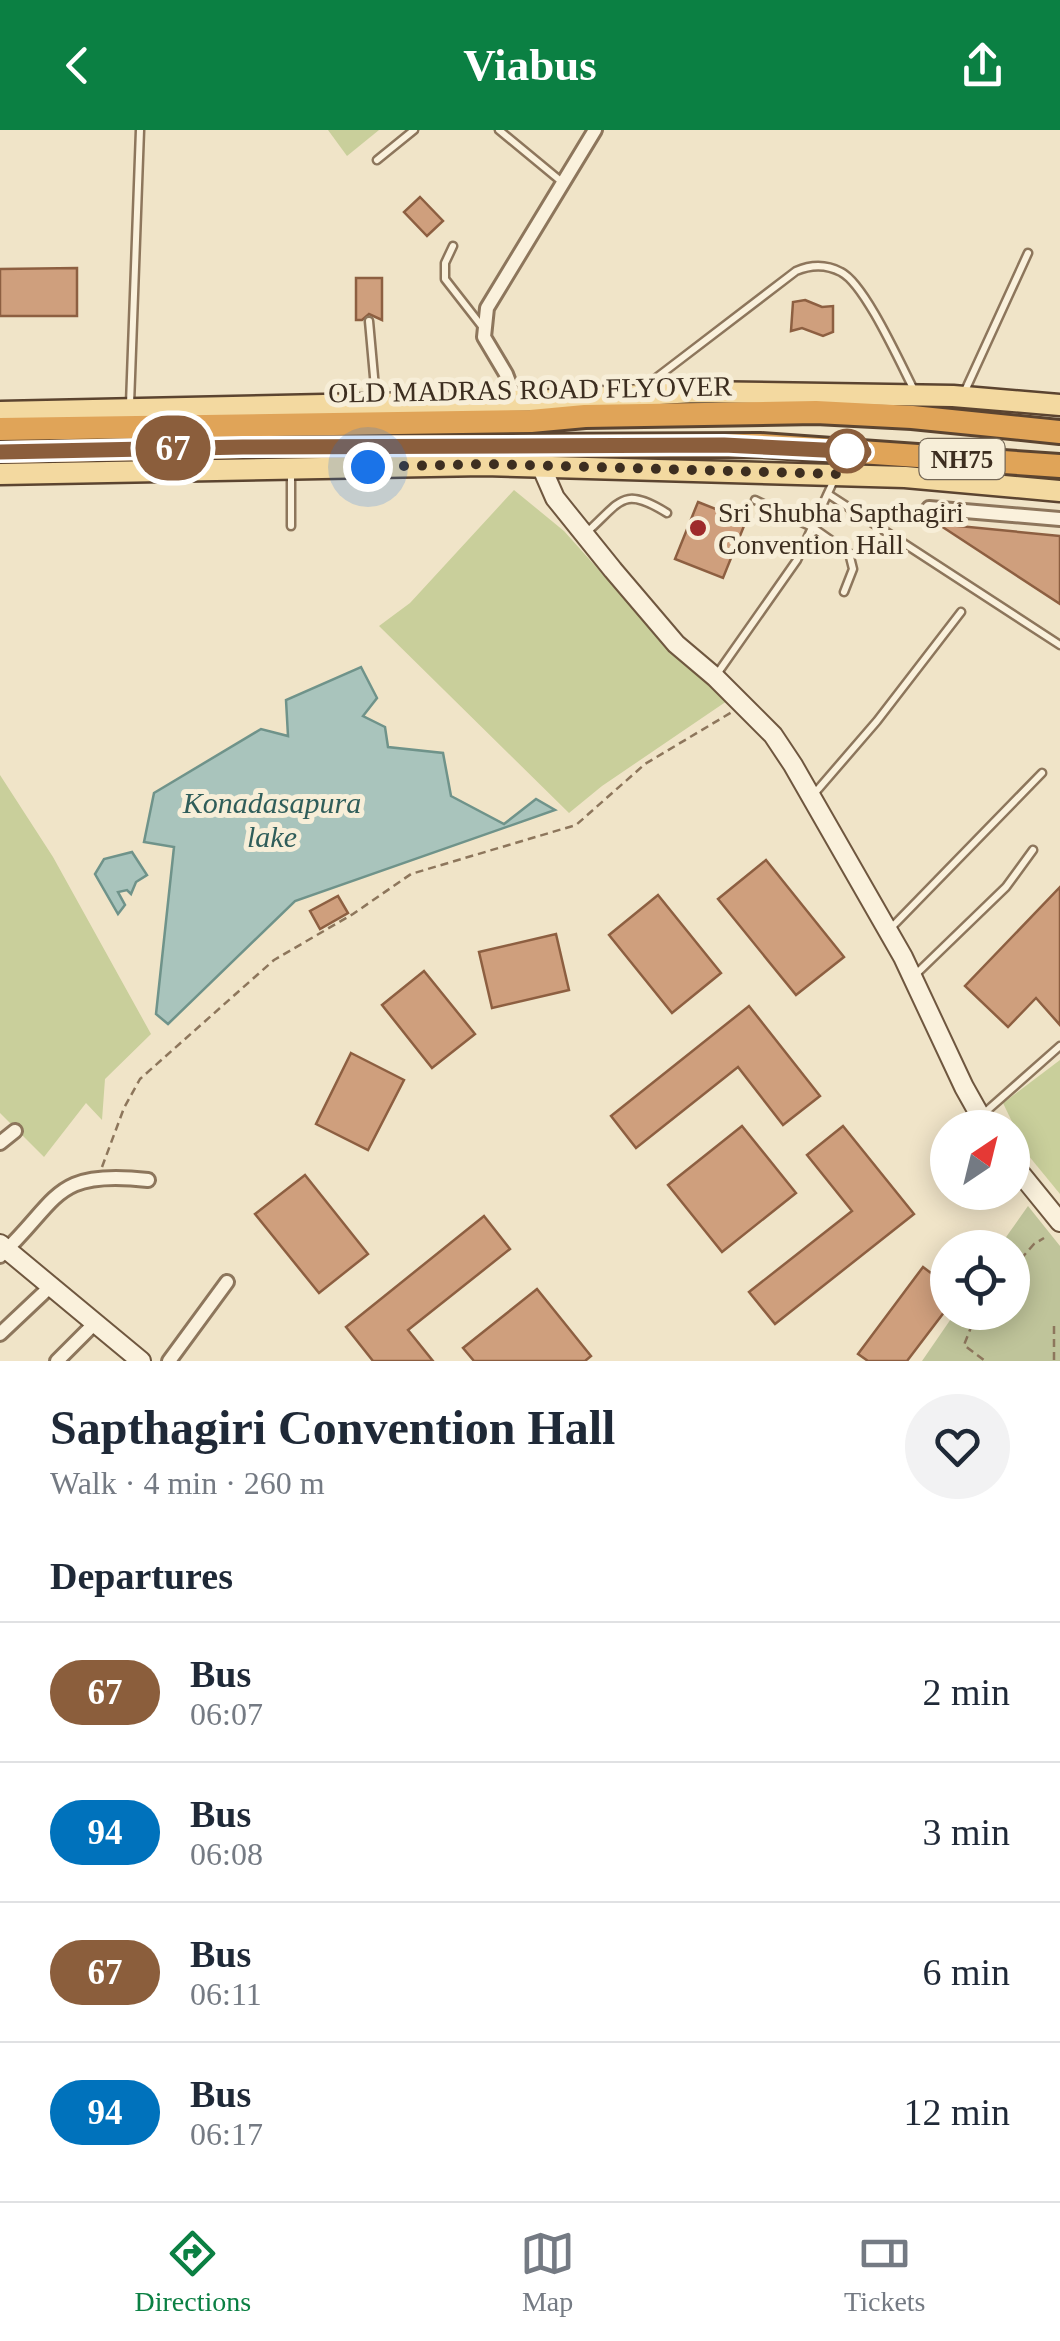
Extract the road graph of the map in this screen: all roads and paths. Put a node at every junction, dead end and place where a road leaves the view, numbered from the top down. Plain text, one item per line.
1 (140, 130) edge
2 (414, 130) edge
3 (498, 130) edge
4 (595, 130) edge
5 (377, 160) dead end
6 (562, 182) junction
7 (454, 246) dead end
8 (1028, 253) dead end
9 (368, 321) dead end
10 (485, 330) junction
11 (634, 395) junction
12 (917, 395) junction
13 (962, 396) junction
14 (516, 401) junction
15 (376, 404) junction
16 (1060, 405) edge
17 (130, 410) junction
18 (0, 412) edge
19 (0, 429) edge
20 (1060, 432) edge
21 (0, 452) edge
22 (863, 463) junction
23 (541, 466) junction
24 (1060, 466) edge
25 (291, 469) junction
26 (0, 474) edge
27 (832, 484) junction
28 (1060, 491) edge
29 (755, 500) dead end
30 (930, 508) dead end
31 (667, 513) dead end
32 (1060, 519) edge
33 (292, 526) dead end
34 (812, 527) junction
35 (584, 535) junction
36 (844, 592) dead end
37 (961, 612) dead end
38 (1060, 644) edge
39 (715, 677) junction
40 (744, 705) junction
41 (1042, 773) dead end
42 (812, 796) junction
43 (1033, 850) dead end
44 (889, 930) junction
45 (913, 977) junction
46 (1060, 1046) edge
47 (977, 1110) edge
48 (995, 1110) edge
49 (15, 1131) dead end
50 (0, 1144) edge
51 (98, 1178) junction
52 (148, 1180) dead end
53 (1030, 1185) edge
54 (1060, 1222) edge
55 (1044, 1238) dead end
56 (1030, 1249) edge
57 (2, 1250) edge
58 (227, 1282) dead end
59 (52, 1285) junction
60 (96, 1322) junction
61 (1054, 1326) dead end
62 (970, 1330) edge
63 (0, 1334) edge
64 (57, 1361) edge
65 (141, 1361) edge
66 (169, 1361) edge
67 (985, 1361) edge
68 (1054, 1361) edge

1 - 17 lane
2 - 5 lane
3 - 6 lane
4 - 6 street
6 - 10 street
7 - 10 lane
8 - 13 lane
9 - 15 lane
10 - 14 street
11 - 12 main road
11 - 12 lane
11 - 14 main road
12 - 13 main road
13 - 16 main road
14 - 15 main road
15 - 17 main road
17 - 18 main road
19 - 20 highway, OLD MADRAS ROAD FLYOVER / NH75
21 - 22 highway, OLD MADRAS ROAD FLYOVER / NH75
22 - 24 highway, NH75
22 - 27 main road
22 - 28 main road
23 - 25 main road
23 - 27 main road
23 - 35 street
25 - 26 main road
25 - 33 lane
27 - 34 lane
27 - 38 lane
29 - 34 lane
30 - 32 street
31 - 35 lane
34 - 36 lane
34 - 39 lane
35 - 39 street
37 - 42 lane
39 - 40 street
40 - 42 street
40 - 51 path
41 - 44 lane
42 - 44 street
43 - 45 lane
44 - 45 street
45 - 47 street
46 - 48 lane
49 - 50 street
51 - 52 street
51 - 57 street
53 - 54 street
55 - 56 path
57 - 59 street
58 - 66 street
59 - 60 street
59 - 63 street
60 - 64 street
60 - 65 street
61 - 68 path
62 - 67 path

